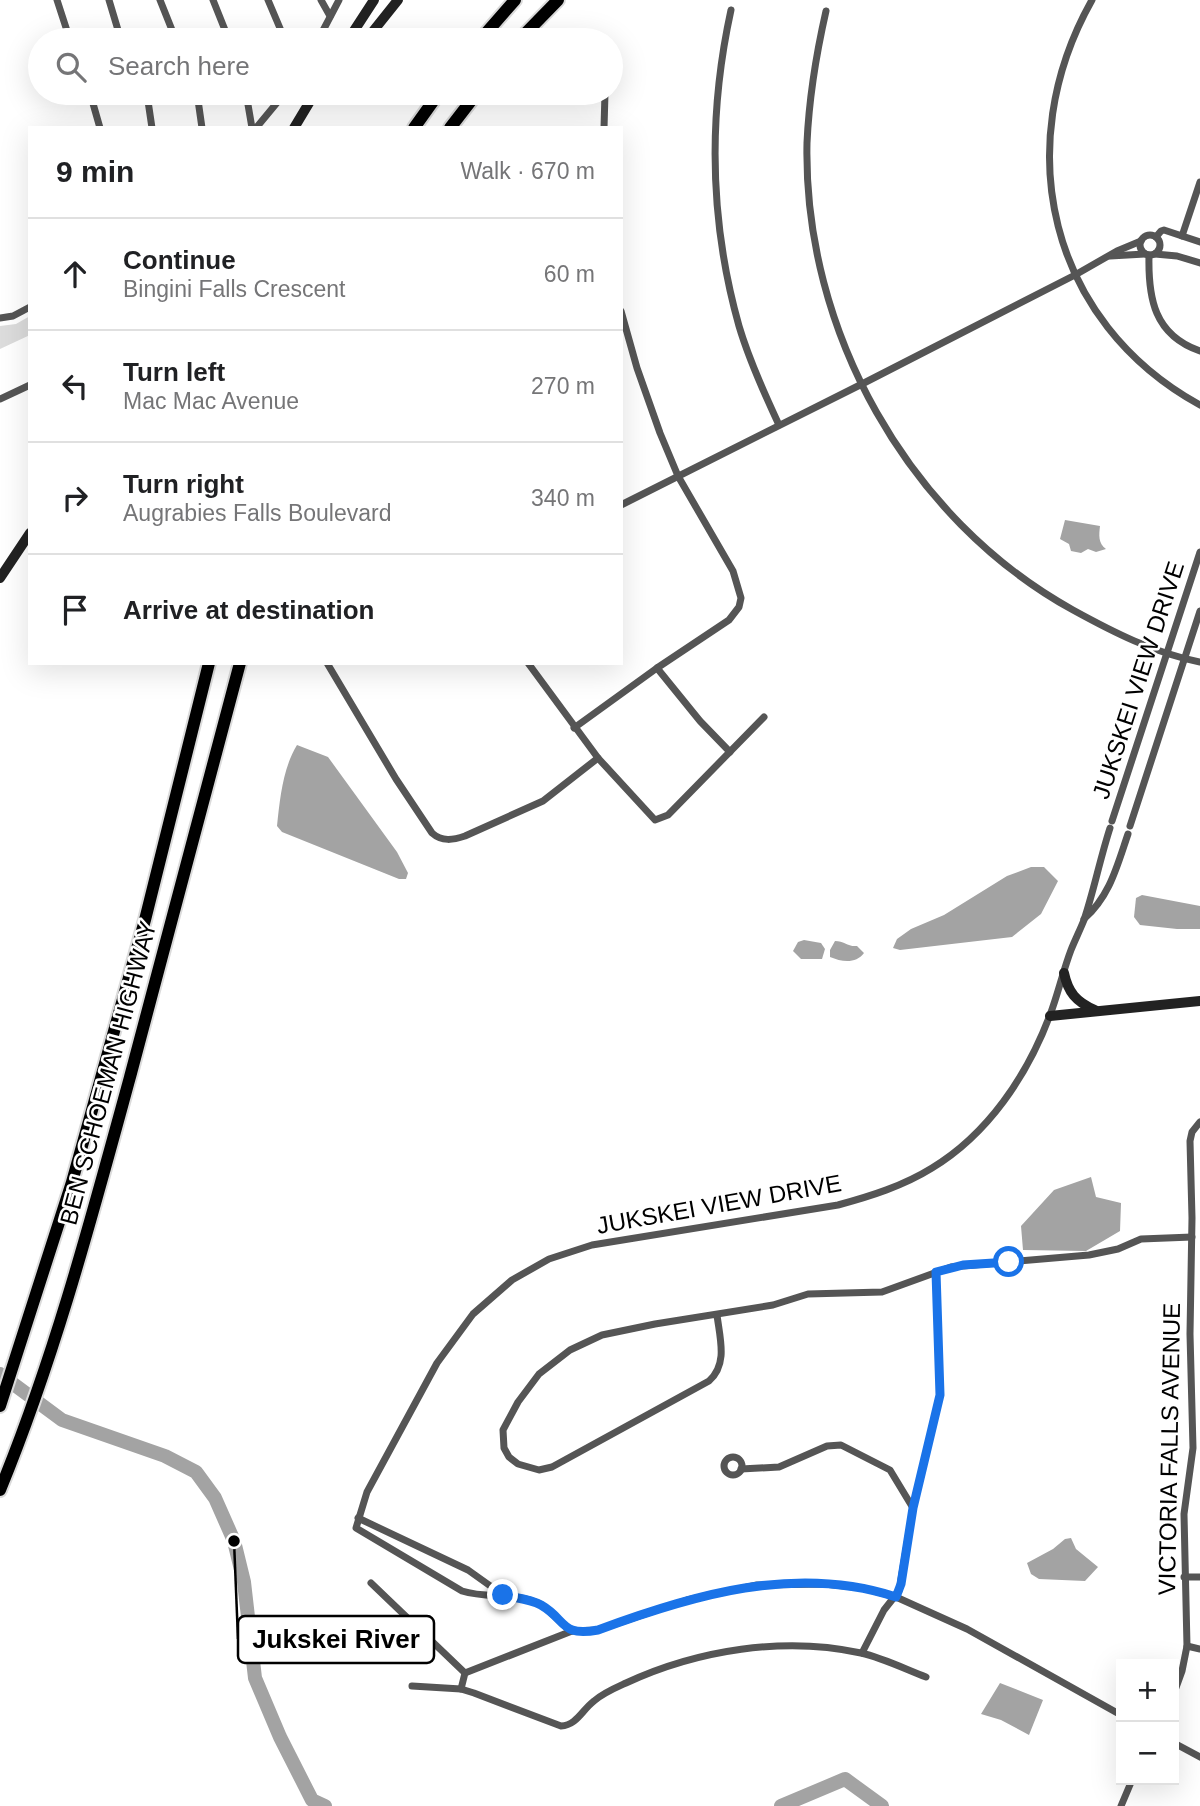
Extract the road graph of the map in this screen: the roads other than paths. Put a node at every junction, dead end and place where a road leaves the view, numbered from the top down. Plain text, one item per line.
1 (57, 0) edge
2 (108, 0) edge
3 (160, 0) edge
4 (213, 0) edge
5 (268, 0) edge
6 (321, 0) edge
7 (338, 0) edge
8 (374, 0) edge
9 (398, 0) edge
10 (515, 0) edge
11 (558, 0) edge
12 (1092, 0) edge
13 (731, 10) dead end
14 (826, 11) dead end
15 (330, 16) junction
16 (66, 28) edge
17 (117, 28) edge
18 (171, 28) edge
19 (224, 28) edge
20 (280, 28) edge
21 (324, 28) edge
22 (356, 28) edge
23 (376, 28) edge
24 (490, 28) edge
25 (531, 28) edge
26 (93, 105) edge
27 (149, 105) edge
28 (199, 105) edge
29 (249, 105) edge
30 (274, 105) edge
31 (430, 105) edge
32 (468, 105) edge
33 (605, 105) edge
34 (309, 106) edge
35 (99, 126) edge
36 (152, 126) edge
37 (202, 126) edge
38 (254, 126) edge
39 (256, 126) edge
40 (295, 126) edge
41 (415, 126) edge
42 (452, 126) edge
43 (604, 126) edge
44 (1200, 182) edge
45 (1182, 236) junction
46 (1156, 237) junction
47 (1141, 241) junction
48 (1200, 242) edge
49 (1160, 245) junction
50 (1150, 254) junction
51 (1109, 256) junction
52 (1177, 256) junction
53 (1200, 263) edge
54 (1075, 275) junction
55 (28, 308) edge
56 (0, 318) edge
57 (623, 318) edge
58 (1200, 351) edge
59 (862, 384) junction
60 (28, 386) edge
61 (0, 399) edge
62 (1200, 405) edge
63 (779, 425) junction
64 (678, 476) junction
65 (623, 504) edge
66 (28, 536) edge
67 (1200, 552) edge
68 (0, 578) edge
69 (1200, 611) edge
70 (1167, 653) junction
71 (1184, 659) junction
72 (1200, 662) edge
73 (208, 665) edge
74 (239, 665) edge
75 (328, 665) edge
76 (529, 665) edge
77 (657, 668) junction
78 (764, 718) dead end
79 (574, 728) junction
80 (730, 752) junction
81 (598, 758) junction
82 (1116, 810) junction
83 (1134, 815) junction
84 (1098, 865) junction
85 (1115, 871) junction
86 (1084, 919) junction
87 (1064, 973) junction
88 (1200, 1001) edge
89 (1098, 1010) junction
90 (1050, 1016) junction
91 (1200, 1122) edge
92 (1196, 1218) edge
93 (1192, 1237) junction
94 (936, 1272) junction
95 (717, 1315) junction
96 (1200, 1333) edge
97 (1189, 1334) junction
98 (0, 1406) edge
99 (1196, 1447) edge
100 (741, 1469) dead end
101 (0, 1490) edge
102 (913, 1508) junction
103 (358, 1518) junction
104 (447, 1560) junction
105 (438, 1576) junction
106 (1184, 1577) junction
107 (1200, 1577) edge
108 (371, 1583) dead end
109 (503, 1595) junction
110 (896, 1597) junction
111 (572, 1631) junction
112 (1186, 1646) junction
113 (1200, 1649) edge
114 (862, 1653) junction
115 (465, 1673) junction
116 (926, 1677) dead end
117 (1179, 1679) edge
118 (412, 1686) dead end
119 (461, 1689) junction
120 (1116, 1712) edge
121 (1179, 1746) edge
122 (1200, 1757) edge
123 (1130, 1785) edge
124 (1121, 1806) edge

1 - 16 street
2 - 17 street
3 - 18 street
4 - 19 street
5 - 20 street
6 - 15 street
7 - 15 street
8 - 22 main road
9 - 23 main road
10 - 24 highway
11 - 25 highway
12 - 54 street
13 - 63 street
14 - 59 street
15 - 21 street
26 - 35 street
27 - 36 street
28 - 37 street
29 - 38 street
30 - 39 street
31 - 41 highway
32 - 42 highway
33 - 43 street
34 - 40 main road
44 - 45 street
45 - 46 street
45 - 48 street
46 - 47 street
46 - 49 street
47 - 50 street
47 - 51 street
49 - 50 street
49 - 52 street
50 - 51 street
50 - 52 street
50 - 58 street
51 - 54 street
52 - 53 street
54 - 59 street
54 - 62 street
55 - 56 street
57 - 64 street
59 - 63 street
59 - 70 street
60 - 61 street
63 - 64 street
64 - 65 street
64 - 77 street
66 - 68 main road
67 - 70 street, JUKSKEI VIEW DRIVE
69 - 71 street, JUKSKEI VIEW DRIVE
70 - 71 street
70 - 82 street, JUKSKEI VIEW DRIVE
71 - 72 street
71 - 83 street, JUKSKEI VIEW DRIVE
73 - 98 highway, BEN SCHOEMAN HIGHWAY
74 - 101 highway, BEN SCHOEMAN HIGHWAY
75 - 81 street
76 - 79 street
77 - 79 street
77 - 80 street
78 - 80 street
79 - 81 street
80 - 81 street
82 - 83 street
82 - 84 street, JUKSKEI VIEW DRIVE
83 - 85 street, JUKSKEI VIEW DRIVE
84 - 85 street
84 - 86 street, JUKSKEI VIEW DRIVE
85 - 86 street, JUKSKEI VIEW DRIVE
86 - 87 street, JUKSKEI VIEW DRIVE
87 - 89 main road
87 - 90 street, JUKSKEI VIEW DRIVE
88 - 89 main road
89 - 90 main road
90 - 103 street, JUKSKEI VIEW DRIVE
91 - 92 street, VICTORIA FALLS AVENUE
92 - 93 street, VICTORIA FALLS AVENUE
93 - 94 street
93 - 97 street, VICTORIA FALLS AVENUE
94 - 95 street
94 - 102 street
95 - 95 street
96 - 97 street
97 - 99 street, VICTORIA FALLS AVENUE
99 - 106 street, VICTORIA FALLS AVENUE
100 - 102 street
102 - 110 street
103 - 104 street
103 - 105 street, JUKSKEI VIEW DRIVE
104 - 105 street
104 - 109 street
105 - 109 street
106 - 107 street
106 - 112 street, VICTORIA FALLS AVENUE
108 - 115 street
109 - 111 street
110 - 111 street
110 - 114 street
110 - 120 street
111 - 115 street
112 - 113 street
112 - 117 street, VICTORIA FALLS AVENUE
114 - 116 street
114 - 119 street
115 - 119 street
118 - 119 street
121 - 122 street
123 - 124 street

